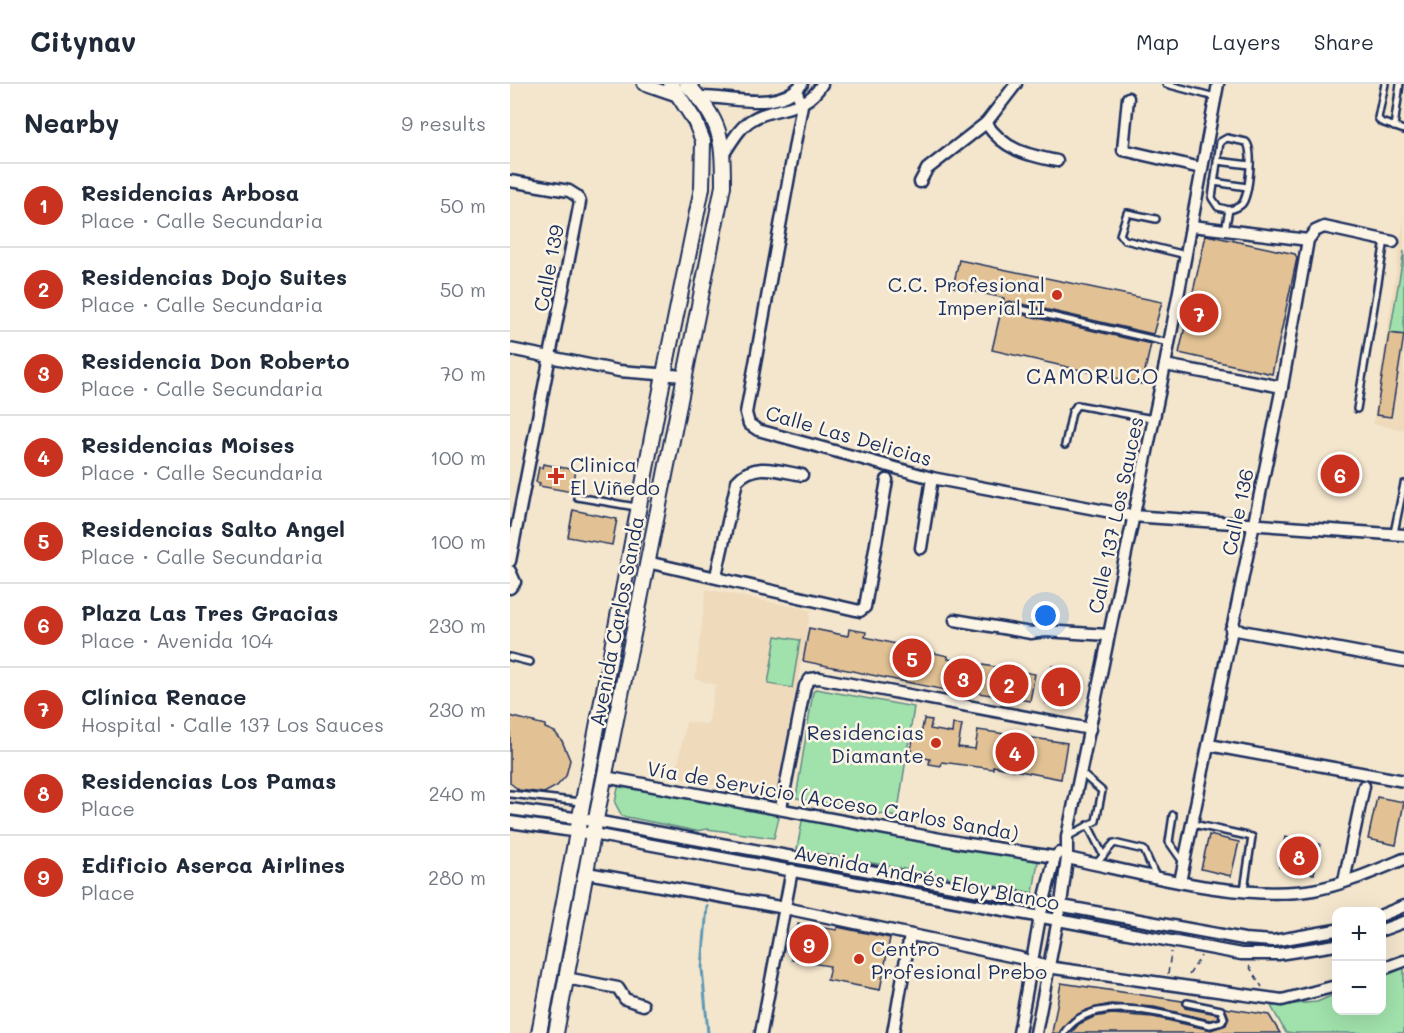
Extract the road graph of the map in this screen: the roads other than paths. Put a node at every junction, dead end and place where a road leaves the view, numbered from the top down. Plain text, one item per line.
1 (644, 84) edge
2 (671, 84) edge
3 (687, 84) edge
4 (822, 84) edge
5 (1016, 84) edge
6 (1166, 84) edge
7 (1218, 84) edge
8 (1385, 84) edge
9 (1400, 84) edge
10 (799, 87) edge
11 (681, 97) junction
12 (699, 97) junction
13 (1215, 97) junction
14 (1128, 98) dead end
15 (802, 105) junction
16 (986, 123) junction
17 (1394, 127) junction
18 (1404, 130) edge
19 (723, 155) junction
20 (1057, 161) dead end
21 (1217, 161) junction
22 (1250, 165) junction
23 (1201, 168) junction
24 (510, 181) edge
25 (920, 182) dead end
26 (1214, 182) junction
27 (1247, 186) junction
28 (1229, 210) junction
29 (1156, 219) dead end
30 (1192, 226) junction
31 (1225, 231) junction
32 (1308, 240) junction
33 (1389, 241) joint
34 (1186, 255) junction
35 (1008, 306) dead end
36 (1169, 343) junction
37 (510, 348) edge
38 (549, 356) junction
39 (1165, 365) junction
40 (663, 374) junction
41 (684, 376) junction
42 (1282, 387) junction
43 (1357, 409) dead end
44 (1153, 419) junction
45 (1065, 445) dead end
46 (802, 475) dead end
47 (932, 478) junction
48 (886, 480) dead end
49 (1404, 484) edge
50 (577, 497) dead end
51 (638, 507) junction
52 (1132, 516) junction
53 (1252, 526) junction
54 (1399, 534) edge
55 (921, 548) dead end
56 (510, 561) edge
57 (647, 562) junction
58 (510, 571) edge
59 (716, 576) junction
60 (510, 588) edge
61 (956, 620) dead end
62 (1231, 630) junction
63 (1108, 635) junction
64 (510, 657) edge
65 (1404, 661) edge
66 (530, 662) dead end
67 (1089, 729) junction
68 (1209, 746) junction
69 (1080, 773) junction
70 (605, 777) junction
71 (1404, 781) edge
72 (1364, 786) dead end
73 (510, 794) edge
74 (583, 802) junction
75 (781, 808) junction
76 (510, 809) edge
77 (1173, 815) dead end
78 (510, 822) edge
79 (1192, 824) junction
80 (1088, 825) junction
81 (579, 826) junction
82 (594, 828) junction
83 (1066, 842) junction
84 (1055, 857) junction
85 (1067, 858) junction
86 (1404, 859) edge
87 (1100, 860) junction
88 (1184, 863) junction
89 (792, 870) junction
90 (587, 873) junction
91 (1156, 877) junction
92 (1344, 881) junction
93 (1180, 882) junction
94 (1245, 890) junction
95 (1044, 901) junction
96 (1061, 904) junction
97 (1404, 906) edge
98 (785, 908) junction
99 (1386, 913) edge
100 (1040, 917) junction
101 (1058, 920) junction
102 (1404, 922) edge
103 (1386, 929) edge
104 (1332, 931) edge
105 (910, 935) junction
106 (1332, 946) edge
107 (1404, 961) edge
108 (1033, 962) junction
109 (1047, 967) junction
110 (1386, 968) edge
111 (566, 978) junction
112 (1332, 987) edge
113 (1187, 1003) dead end
114 (643, 1005) dead end
115 (539, 1033) edge
116 (556, 1033) edge
117 (761, 1033) edge
118 (893, 1033) edge
119 (1020, 1033) edge
120 (1036, 1033) edge
121 (1064, 1033) edge

1 - 11 street
2 - 11 street, Avenida Carlos Sanda
3 - 12 street, Avenida Carlos Sanda
4 - 15 street
5 - 16 street
6 - 13 lane
7 - 13 street, Calle 137 Los Sauces
8 - 17 lane
9 - 17 lane
10 - 12 street
10 - 15 street
11 - 40 street, Avenida Carlos Sanda
12 - 19 street, Avenida Carlos Sanda
13 - 23 street, Calle 137 Los Sauces
14 - 23 street
15 - 19 street
15 - 47 street, Calle Las Delicias
16 - 20 street
16 - 25 street
17 - 18 lane
19 - 41 street, Avenida Carlos Sanda
21 - 22 lane
21 - 22 lane
21 - 26 lane
22 - 27 lane
23 - 30 street, Calle 137 Los Sauces
24 - 38 street, Calle 139
26 - 27 lane
26 - 28 lane
27 - 28 lane
28 - 31 lane
29 - 34 lane
30 - 31 street
30 - 34 street, Calle 137 Los Sauces
31 - 32 street
32 - 33 street
32 - 42 street, Calle 136
33 - 43 lane
34 - 36 street, Calle 137 Los Sauces
35 - 36 lane
36 - 39 street, Calle 137 Los Sauces
37 - 38 street
38 - 40 street
38 - 56 street, Calle 139
39 - 42 street
39 - 44 street, Calle 137 Los Sauces
40 - 41 street
40 - 51 street, Avenida Carlos Sanda
41 - 57 street, Avenida Carlos Sanda
42 - 53 street, Calle 136
44 - 45 lane
44 - 52 street, Calle 137 Los Sauces
46 - 59 street
47 - 52 street, Calle Las Delicias
47 - 55 street
48 - 59 street
49 - 54 lane
50 - 51 lane
51 - 74 street, Avenida Carlos Sanda
52 - 53 street, Calle Las Delicias
52 - 63 street, Calle 137 Los Sauces
53 - 54 street, Calle Las Delicias
53 - 62 street, Calle 136
57 - 59 street
57 - 70 street, Avenida Carlos Sanda
58 - 60 street
61 - 63 street
62 - 65 street
62 - 68 street, Calle 136
63 - 67 street, Calle 137 Los Sauces
64 - 66 lane
67 - 69 street, Calle 137 Los Sauces
67 - 75 street
68 - 71 street
68 - 79 street, Calle 136
69 - 80 lane
69 - 83 street, Calle 137 Los Sauces
70 - 75 street, Vía de Servicio (Acceso Carlos Sanda)
70 - 82 street, Avenida Carlos Sanda
72 - 92 street
73 - 74 lane
74 - 81 street, Avenida Carlos Sanda
75 - 84 street, Vía de Servicio (Acceso Carlos Sanda)
76 - 81 street, Avenida Andrés Eloy Blanco
77 - 88 lane
78 - 81 street, Avenida Andrés Eloy Blanco
79 - 88 street, Calle 136
79 - 94 lane
80 - 83 lane
80 - 87 lane
81 - 82 street, Avenida Andrés Eloy Blanco
81 - 115 street, Avenida Carlos Sanda
82 - 89 street, Avenida Andrés Eloy Blanco
82 - 90 street, Avenida Carlos Sanda
82 - 95 street, Avenida Andrés Eloy Blanco
83 - 84 street
83 - 85 street
84 - 95 street
85 - 87 street
85 - 96 street
86 - 92 street
87 - 91 street
87 - 91 lane
88 - 93 street, Calle 136
89 - 98 street
89 - 100 street, Avenida Andrés Eloy Blanco
90 - 98 street
90 - 111 street, Avenida Carlos Sanda
91 - 93 street
92 - 94 street
93 - 94 street
95 - 96 street, Avenida Andrés Eloy Blanco
95 - 100 street
96 - 101 street
96 - 104 street, Avenida Andrés Eloy Blanco
97 - 99 street
98 - 105 street
98 - 117 street
100 - 101 street, Avenida Andrés Eloy Blanco
100 - 108 street
101 - 106 street, Avenida Andrés Eloy Blanco
101 - 109 street
102 - 103 street
105 - 108 street
105 - 118 street
107 - 110 street
108 - 109 street
108 - 119 street
109 - 112 street
109 - 120 street
111 - 114 street
111 - 116 street, Avenida Carlos Sanda
113 - 121 lane

